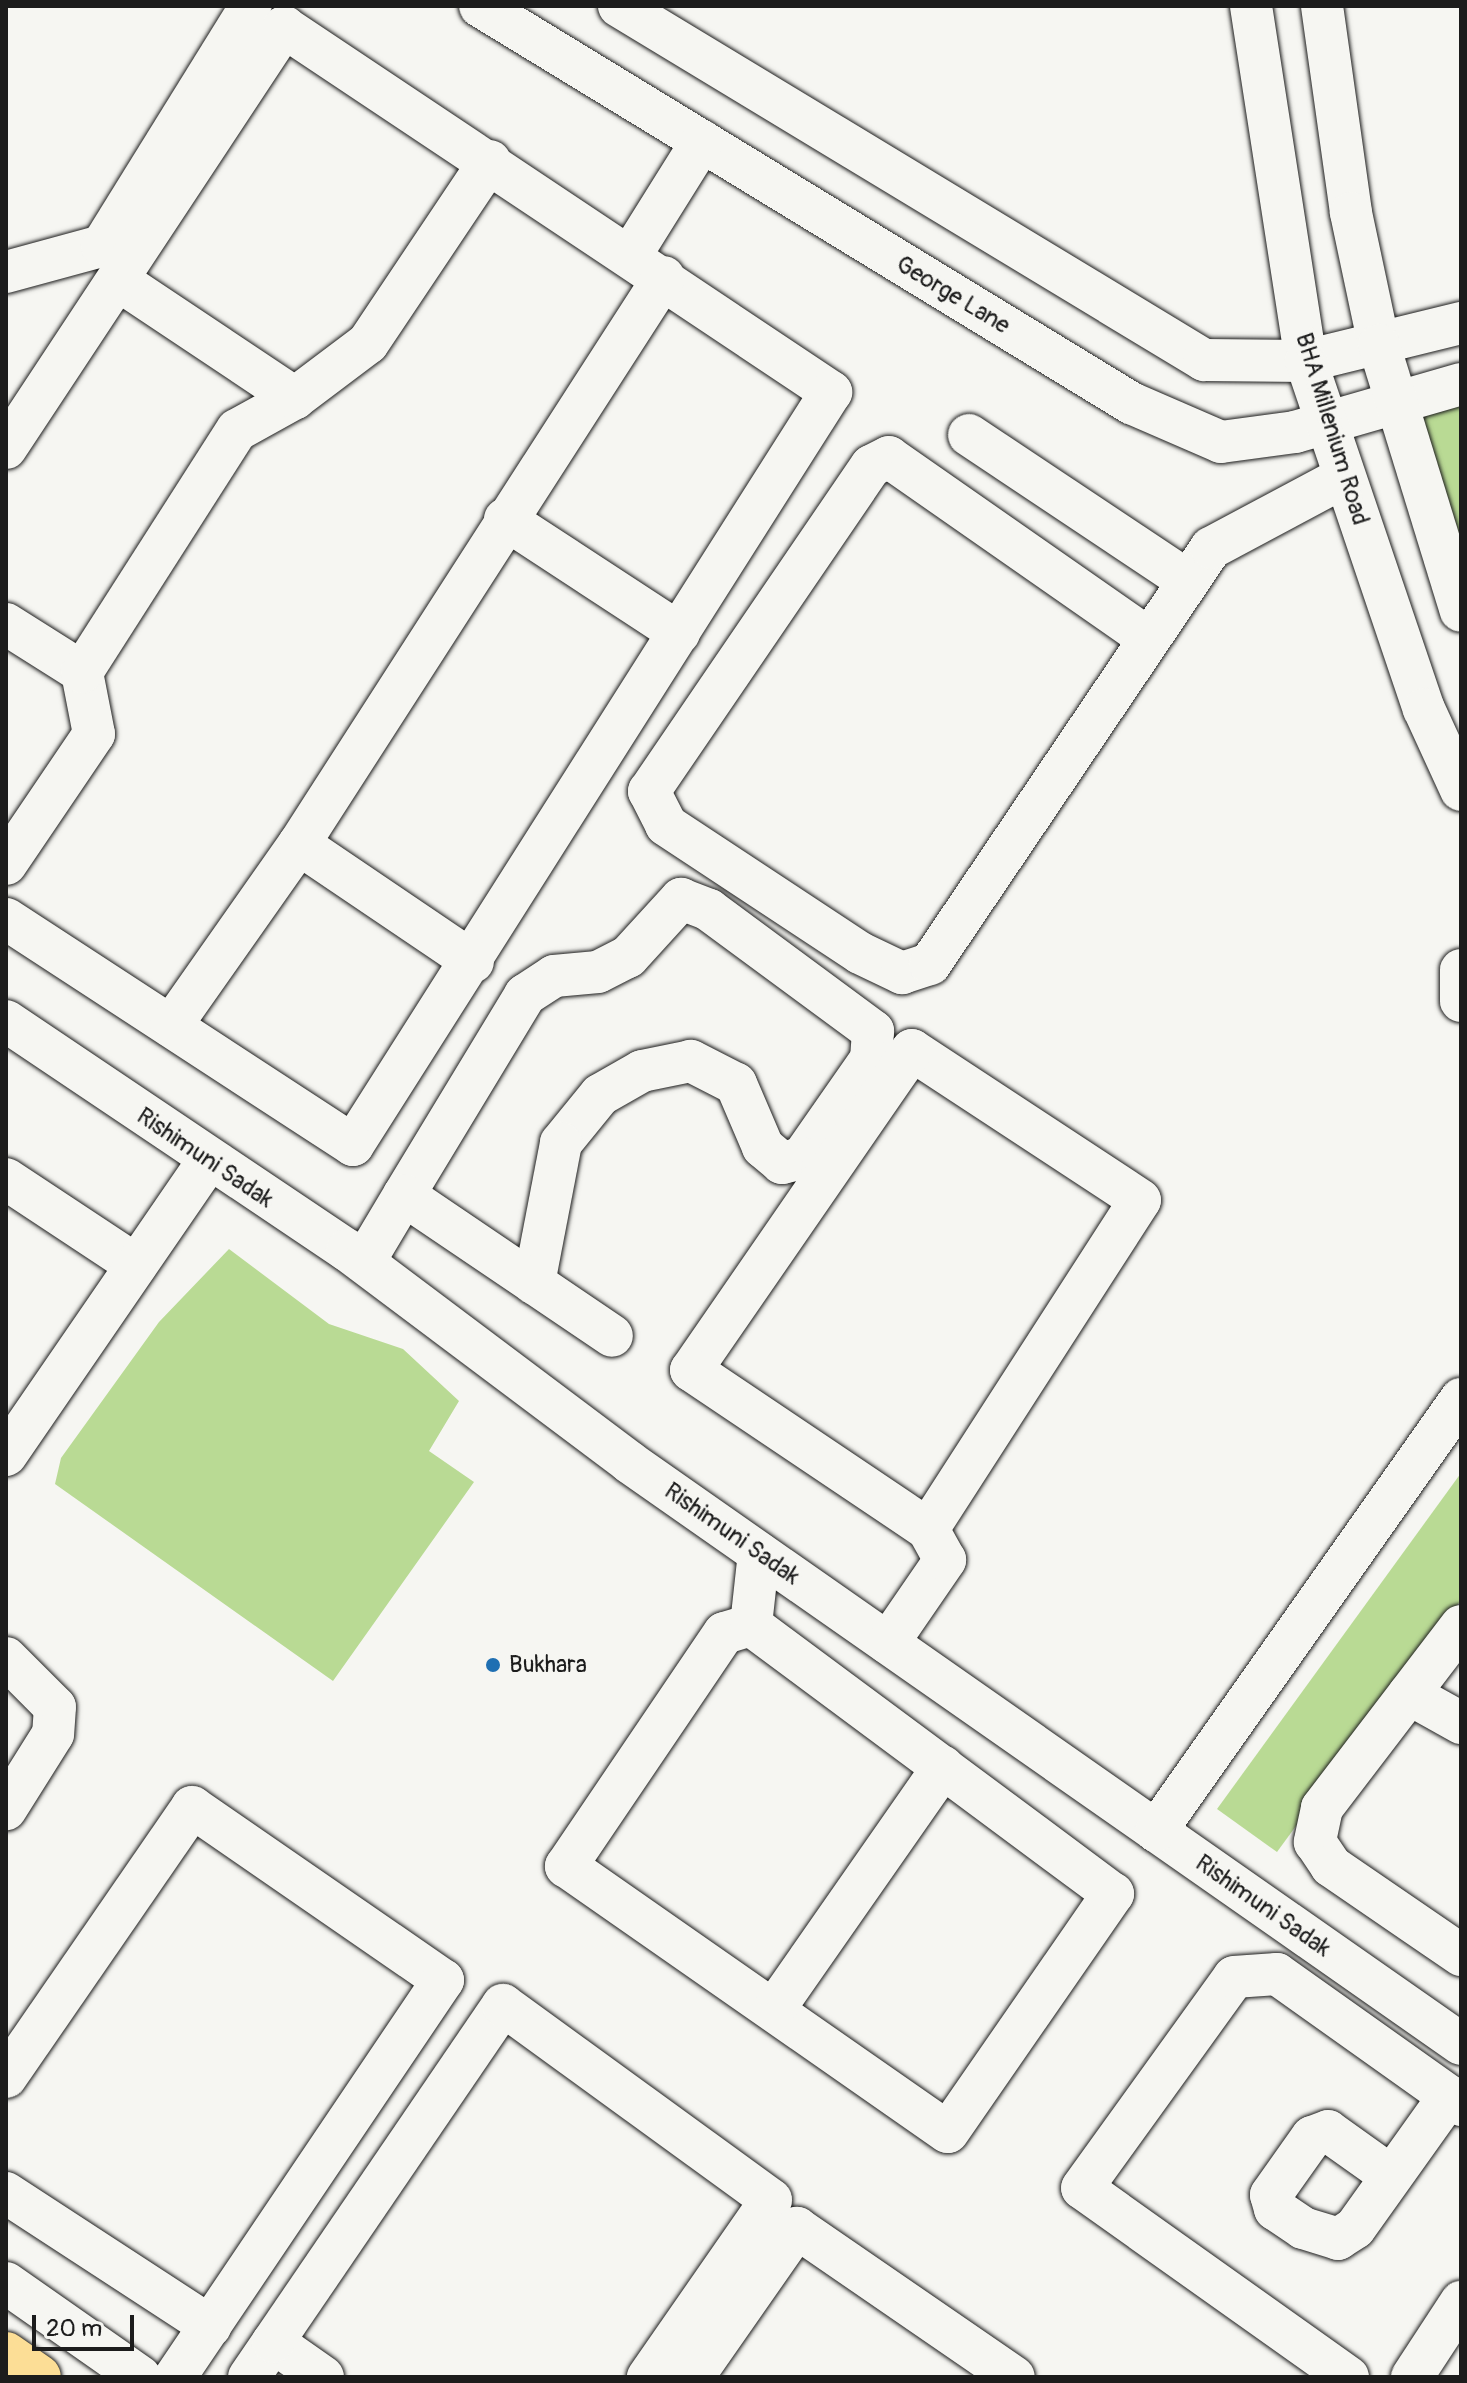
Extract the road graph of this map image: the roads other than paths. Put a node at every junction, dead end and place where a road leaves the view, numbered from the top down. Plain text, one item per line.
1 (251, 6) edge
2 (480, 6) edge
3 (619, 6) edge
4 (1251, 6) edge
5 (1322, 6) edge
6 (702, 141) junction
7 (490, 161) junction
8 (648, 265) junction
9 (6, 272) edge
10 (118, 280) junction
11 (1461, 323) edge
12 (1379, 345) junction
13 (1306, 361) junction
14 (1461, 384) edge
15 (295, 398) junction
16 (1396, 400) junction
17 (1326, 423) junction
18 (969, 435) dead end
19 (6, 448) edge
20 (1344, 477) junction
21 (505, 519) junction
22 (1188, 581) junction
23 (1461, 611) edge
24 (6, 624) edge
25 (679, 633) junction
26 (1148, 638) junction
27 (82, 672) junction
28 (1461, 790) edge
29 (299, 844) junction
30 (6, 864) edge
31 (6, 919) edge
32 (473, 962) junction
33 (1461, 970) edge
34 (1461, 1001) edge
35 (6, 1021) edge
36 (171, 1026) junction
37 (207, 1162) junction
38 (6, 1179) edge
39 (404, 1195) junction
40 (364, 1262) junction
41 (136, 1265) junction
42 (534, 1283) junction
43 (612, 1336) dead end
44 (1461, 1399) edge
45 (6, 1455) edge
46 (928, 1529) junction
47 (759, 1553) junction
48 (751, 1625) junction
49 (1461, 1626) edge
50 (888, 1643) junction
51 (6, 1658) edge
52 (1409, 1694) junction
53 (1461, 1723) edge
54 (943, 1767) junction
55 (6, 1809) edge
56 (1156, 1831) junction
57 (1461, 1955) edge
58 (775, 2008) junction
59 (1461, 2044) edge
60 (6, 2077) edge
61 (1455, 2100) edge
62 (1391, 2176) dead end
63 (6, 2193) edge
64 (6, 2283) edge
65 (1461, 2302) edge
66 (210, 2326) junction
67 (273, 2342) junction
68 (6, 2354) edge
69 (709, 2371) edge
70 (39, 2377) edge
71 (140, 2377) edge
72 (175, 2377) edge
73 (249, 2377) edge
74 (323, 2377) edge
75 (648, 2377) edge
76 (1014, 2377) edge
77 (1348, 2377) edge
78 (1412, 2377) edge

1 - 9 street
2 - 6 street, George Lane
3 - 13 street
4 - 13 street, BHA Millenium Road
5 - 12 street
6 - 8 street
6 - 17 street, George Lane
7 - 8 street
7 - 10 street
7 - 15 street
8 - 21 street
8 - 25 street
10 - 15 street
10 - 19 street
11 - 12 street
12 - 13 street
12 - 16 street
13 - 17 street, BHA Millenium Road
14 - 16 street, George Lane
15 - 27 street
16 - 17 street, George Lane
16 - 23 street
17 - 20 street, BHA Millenium Road
18 - 22 street
20 - 22 street
20 - 28 street, BHA Millenium Road
21 - 25 street
21 - 29 street
22 - 26 street
24 - 27 street
25 - 32 street
26 - 26 street
27 - 30 street
29 - 32 street
29 - 36 street
31 - 36 street
32 - 36 street
33 - 34 street
35 - 37 street, Rishimuni Sadak
37 - 40 street, Rishimuni Sadak
37 - 41 street
38 - 41 street
39 - 40 street
39 - 42 street
39 - 42 street
40 - 47 street, Rishimuni Sadak
41 - 45 street
42 - 43 street
44 - 56 street
46 - 46 street
46 - 50 street
47 - 48 street
47 - 50 street, Rishimuni Sadak
48 - 54 street
48 - 58 street
49 - 52 street
50 - 56 street, Rishimuni Sadak
51 - 55 street
52 - 53 street
52 - 57 street
54 - 58 street
54 - 58 street
56 - 59 street, Rishimuni Sadak
60 - 66 street
61 - 62 street
61 - 77 street
63 - 66 street
64 - 71 street
65 - 78 street
66 - 72 street
67 - 73 street
67 - 74 street
67 - 75 street
68 - 70 main road
69 - 76 street

